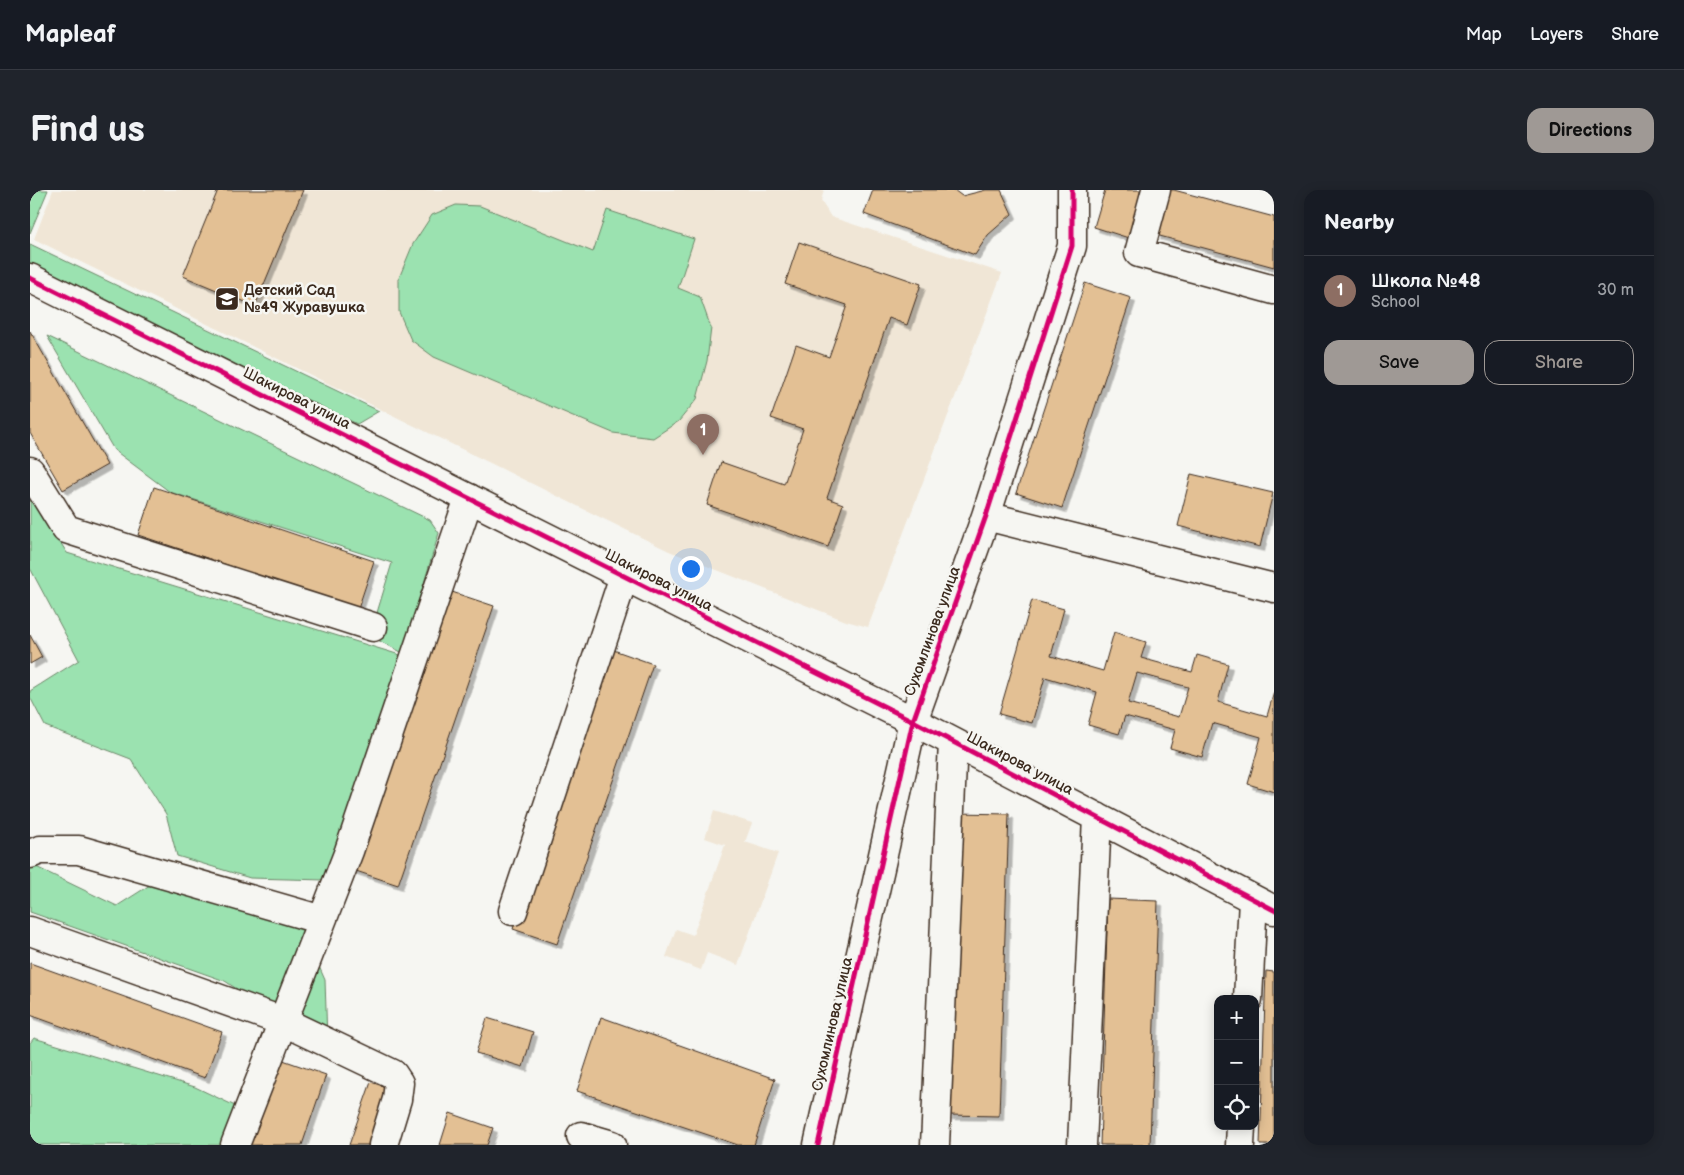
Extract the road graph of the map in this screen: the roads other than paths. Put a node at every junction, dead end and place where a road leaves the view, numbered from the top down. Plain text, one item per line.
1 (1072, 190) edge
2 (1156, 190) edge
3 (30, 278) edge
4 (1274, 290) edge
5 (30, 471) edge
6 (468, 498) junction
7 (986, 516) junction
8 (624, 576) junction
9 (1274, 588) edge
10 (373, 627) dead end
11 (913, 721) junction
12 (954, 742) junction
13 (1097, 818) junction
14 (30, 854) edge
15 (1264, 905) edge
16 (513, 911) dead end
17 (322, 920) junction
18 (30, 931) edge
19 (1249, 995) edge
20 (282, 1021) junction
21 (1241, 1130) edge
22 (581, 1136) dead end
23 (235, 1145) edge
24 (383, 1145) edge
25 (612, 1145) edge
26 (818, 1145) edge
27 (935, 1145) edge
28 (1082, 1145) edge
29 (1240, 1145) edge

1 - 7 street, Сухомлинова улица
2 - 4 street
3 - 6 street, Шакирова улица
5 - 10 street
6 - 8 street, Шакирова улица
6 - 17 street
7 - 9 street
7 - 11 street, Сухомлинова улица
8 - 11 street, Шакирова улица
8 - 16 street
11 - 12 street, Шакирова улица
11 - 26 street, Сухомлинова улица
12 - 13 street, Шакирова улица
12 - 27 street
13 - 15 street, Шакирова улица
13 - 28 street
14 - 17 street
15 - 19 street
17 - 20 street
18 - 20 street
20 - 23 street
20 - 24 street
21 - 29 street
22 - 25 street

